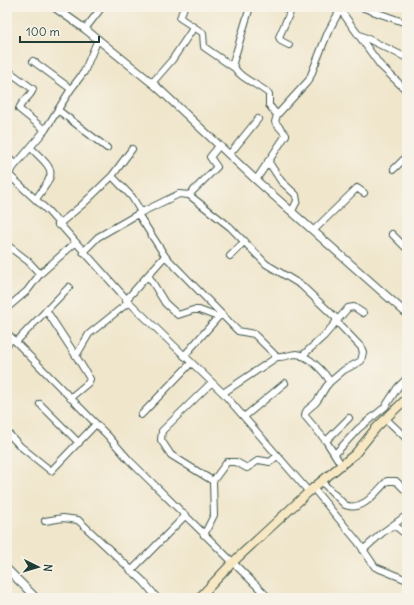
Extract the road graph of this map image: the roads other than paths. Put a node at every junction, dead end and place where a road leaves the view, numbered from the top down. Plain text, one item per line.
1 (54, 7) edge
2 (102, 7) edge
3 (184, 7) edge
4 (250, 7) edge
5 (282, 7) edge
6 (360, 7) edge
7 (339, 9) edge
8 (406, 23) dead end
9 (194, 27) junction
10 (85, 29) junction
11 (357, 34) junction
12 (98, 39) junction
13 (289, 45) dead end
14 (407, 58) edge
15 (33, 61) dead end
16 (233, 66) junction
17 (7, 70) edge
18 (152, 83) junction
19 (70, 89) junction
20 (407, 91) edge
21 (58, 110) junction
22 (277, 115) junction
23 (258, 119) dead end
24 (45, 130) junction
25 (219, 146) junction
26 (31, 148) junction
27 (106, 148) dead end
28 (132, 149) dead end
29 (229, 155) junction
30 (7, 156) edge
31 (407, 156) edge
32 (268, 161) junction
33 (15, 165) junction
34 (394, 169) dead end
35 (8, 174) edge
36 (112, 176) junction
37 (256, 180) junction
38 (364, 193) dead end
39 (189, 195) junction
40 (36, 198) junction
41 (292, 211) junction
42 (139, 213) junction
43 (58, 225) junction
44 (314, 230) junction
45 (392, 234) dead end
46 (244, 241) junction
47 (75, 243) junction
48 (7, 245) edge
49 (407, 249) edge
50 (83, 252) junction
51 (165, 256) junction
52 (230, 256) dead end
53 (40, 274) junction
54 (148, 275) junction
55 (69, 287) dead end
56 (127, 301) junction
57 (7, 308) edge
58 (46, 310) junction
59 (363, 313) dead end
60 (407, 314) edge
61 (219, 315) junction
62 (337, 320) junction
63 (7, 333) edge
64 (14, 340) junction
65 (7, 345) edge
66 (76, 356) junction
67 (184, 356) junction
68 (302, 356) junction
69 (277, 357) junction
70 (191, 364) junction
71 (407, 378) edge
72 (330, 382) junction
73 (211, 383) junction
74 (285, 383) dead end
75 (223, 393) junction
76 (70, 398) junction
77 (407, 398) edge
78 (40, 404) dead end
79 (141, 415) dead end
80 (244, 417) junction
81 (349, 418) dead end
82 (386, 419) junction
83 (96, 424) junction
84 (7, 433) edge
85 (407, 439) edge
86 (326, 441) junction
87 (79, 442) junction
88 (335, 454) junction
89 (277, 456) junction
90 (342, 466) junction
91 (213, 481) junction
92 (321, 482) junction
93 (311, 490) junction
94 (407, 492) edge
95 (185, 516) junction
96 (407, 516) edge
97 (45, 521) dead end
98 (394, 525) junction
99 (204, 535) junction
100 (407, 535) edge
101 (363, 550) junction
102 (233, 562) junction
103 (7, 569) edge
104 (131, 571) junction
105 (407, 580) edge
106 (36, 598) edge
107 (157, 598) edge
108 (199, 598) edge
109 (268, 598) edge

1 - 10 street
2 - 10 street
3 - 9 street
4 - 16 street
5 - 13 street
6 - 8 street
7 - 11 street
7 - 22 street
9 - 16 street
9 - 18 street
10 - 12 street
11 - 14 street
11 - 20 street
12 - 18 street
12 - 19 street
15 - 19 street
16 - 22 street
17 - 24 street
18 - 25 street
19 - 21 street
21 - 24 street
21 - 27 street
22 - 32 street
23 - 29 street
24 - 26 street
25 - 29 street
25 - 39 street
26 - 33 street
26 - 40 street
28 - 36 street
29 - 37 street
30 - 33 street
31 - 34 street
32 - 37 street
32 - 41 street
33 - 35 street
35 - 40 street
36 - 42 street
36 - 43 street
37 - 41 street
38 - 44 street
39 - 42 street
39 - 46 street
40 - 43 street
41 - 44 street
42 - 50 street
42 - 51 street
43 - 47 street
44 - 60 street
45 - 49 street
46 - 52 street
46 - 62 street
47 - 50 street
47 - 53 street
48 - 53 street
50 - 56 street
51 - 54 street
51 - 61 street
53 - 57 street
54 - 56 street
54 - 61 street
55 - 58 street
56 - 66 street
56 - 67 street
58 - 64 street
58 - 66 street
59 - 62 street
61 - 67 street
61 - 69 street
62 - 68 street
62 - 72 street
63 - 64 street
64 - 65 street
64 - 76 street
66 - 76 street
67 - 70 street
68 - 69 street
68 - 72 street
69 - 75 street
70 - 73 street
70 - 79 street
71 - 88 street
72 - 86 street
73 - 75 street
73 - 91 street
74 - 80 street
75 - 80 street
76 - 83 street
77 - 82 main road
78 - 87 street
80 - 89 street
81 - 86 street
82 - 85 street
82 - 90 main road
83 - 87 street
83 - 95 street
84 - 87 street
86 - 88 street
88 - 90 street
89 - 91 street
89 - 93 street
90 - 92 main road
91 - 99 street
92 - 93 main road
92 - 94 street
93 - 101 street
93 - 102 main road
95 - 99 street
95 - 104 street
96 - 98 street
97 - 104 street
98 - 100 street
98 - 101 street
99 - 102 street
101 - 105 street
102 - 108 main road
102 - 109 street
103 - 106 street
104 - 107 street

